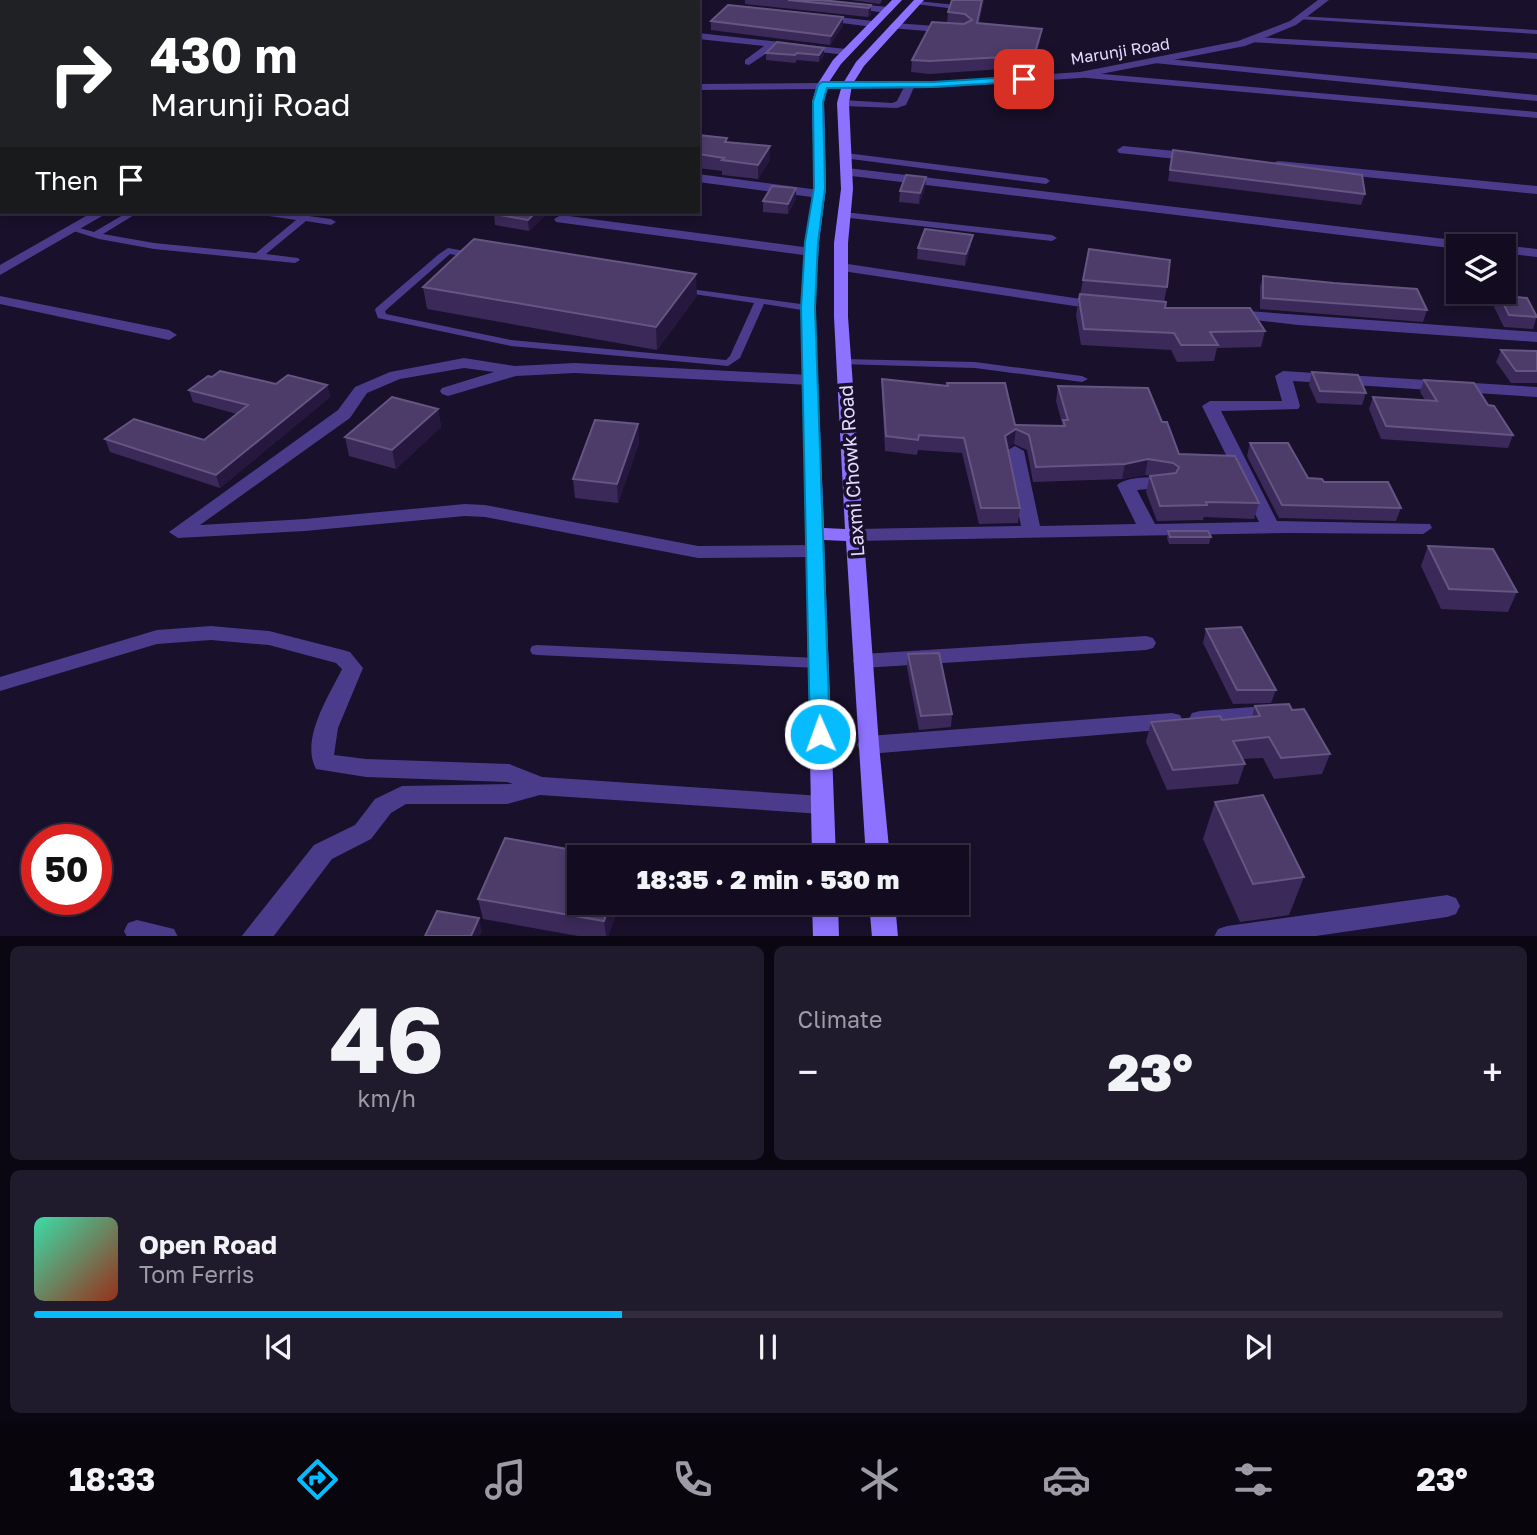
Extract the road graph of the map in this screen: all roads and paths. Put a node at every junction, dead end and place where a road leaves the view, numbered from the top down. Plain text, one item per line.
1 (897, 0) edge
2 (1324, 0) edge
3 (918, 1) edge
4 (832, 4) edge
5 (956, 7) edge
6 (888, 10) junction
7 (908, 13) junction
8 (806, 17) edge
9 (1299, 18) junction
10 (873, 24) junction
11 (894, 26) junction
12 (963, 31) edge
13 (1537, 32) edge
14 (700, 36) edge
15 (1253, 40) junction
16 (774, 44) junction
17 (846, 52) junction
18 (1537, 56) edge
19 (1158, 61) junction
20 (750, 62) dead end
21 (1080, 75) junction
22 (822, 85) junction
23 (847, 85) junction
24 (910, 85) junction
25 (700, 87) edge
26 (1537, 98) edge
27 (843, 103) junction
28 (1537, 115) edge
29 (1123, 150) dead end
30 (1206, 158) edge
31 (846, 164) junction
32 (1261, 164) edge
33 (700, 178) edge
34 (1046, 181) dead end
35 (1537, 190) edge
36 (819, 194) junction
37 (98, 214) edge
38 (131, 214) edge
39 (276, 214) edge
40 (845, 215) junction
41 (304, 218) junction
42 (561, 219) dead end
43 (331, 222) dead end
44 (72, 229) junction
45 (94, 236) junction
46 (1052, 238) dead end
47 (1446, 243) edge
48 (1516, 251) edge
49 (1537, 253) edge
50 (258, 256) junction
51 (487, 258) edge
52 (295, 260) dead end
53 (826, 267) junction
54 (0, 271) edge
55 (674, 288) edge
56 (0, 300) edge
57 (761, 301) junction
58 (808, 308) junction
59 (1121, 308) edge
60 (1223, 313) edge
61 (169, 335) dead end
62 (1537, 337) edge
63 (844, 362) junction
64 (514, 371) junction
65 (1082, 379) dead end
66 (810, 380) junction
67 (448, 391) dead end
68 (1537, 392) edge
69 (1015, 451) dead end
70 (1164, 483) edge
71 (1271, 527) junction
72 (1423, 528) dead end
73 (1148, 529) junction
74 (1032, 531) junction
75 (856, 535) junction
76 (814, 543) junction
77 (1146, 643) dead end
78 (537, 650) dead end
79 (863, 661) junction
80 (818, 663) junction
81 (2, 684) dead end
82 (1299, 712) edge
83 (868, 745) junction
84 (540, 786) junction
85 (822, 805) junction
86 (824, 845) edge
87 (877, 845) edge
88 (1447, 906) dead end
89 (825, 915) edge
90 (883, 915) edge
91 (138, 931) dead end
92 (165, 936) edge
93 (254, 936) edge
94 (826, 936) edge
95 (885, 936) edge
96 (1227, 936) edge

1 - 6 main road
2 - 9 street, Marunji Road
3 - 5 lane
3 - 7 main road
4 - 6 street
6 - 7 main road
6 - 10 main road
7 - 11 main road
8 - 10 street
9 - 13 lane
9 - 15 street, Marunji Road
10 - 17 main road
11 - 12 street
11 - 23 main road
14 - 16 street
15 - 18 street
15 - 19 street, Marunji Road
16 - 17 street
16 - 20 street
17 - 22 main road
19 - 21 street, Marunji Road
19 - 26 street
21 - 24 street, Marunji Road
21 - 28 street
22 - 23 street, Marunji Road
22 - 25 street, Marunji Road
22 - 36 main road, Laxmi Chowk Road
23 - 24 street, Marunji Road
23 - 27 main road, Laxmi Chowk Road
24 - 27 street
27 - 31 main road, Laxmi Chowk Road
29 - 30 street
31 - 34 lane
31 - 40 main road, Laxmi Chowk Road
31 - 47 street
32 - 35 street
33 - 36 street
36 - 53 main road, Laxmi Chowk Road
37 - 44 street
38 - 45 lane
39 - 41 lane
40 - 46 lane
40 - 53 main road, Laxmi Chowk Road
41 - 43 lane
41 - 50 lane
42 - 53 street
44 - 45 lane
44 - 54 street
45 - 50 lane
48 - 49 street
50 - 52 lane
51 - 57 lane
53 - 58 main road, Laxmi Chowk Road
53 - 59 street
53 - 63 main road, Laxmi Chowk Road
55 - 57 lane
56 - 61 street
57 - 58 lane
58 - 66 main road, Laxmi Chowk Road
60 - 62 street
63 - 65 lane
63 - 75 main road, Laxmi Chowk Road
64 - 66 street
64 - 67 street
64 - 76 street
66 - 76 main road, Laxmi Chowk Road
68 - 71 street
69 - 74 street
70 - 73 street
71 - 72 street
71 - 73 street
73 - 74 street
74 - 75 street
75 - 76 main road
75 - 79 main road, Laxmi Chowk Road
76 - 80 main road, Laxmi Chowk Road
77 - 79 street
78 - 80 lane
79 - 83 main road, Laxmi Chowk Road
80 - 85 main road, Laxmi Chowk Road
81 - 84 street
82 - 83 street
83 - 87 main road, Laxmi Chowk Road
84 - 85 street
84 - 93 street
85 - 86 main road, Laxmi Chowk Road
88 - 96 street
89 - 94 main road
90 - 95 main road
91 - 92 street

